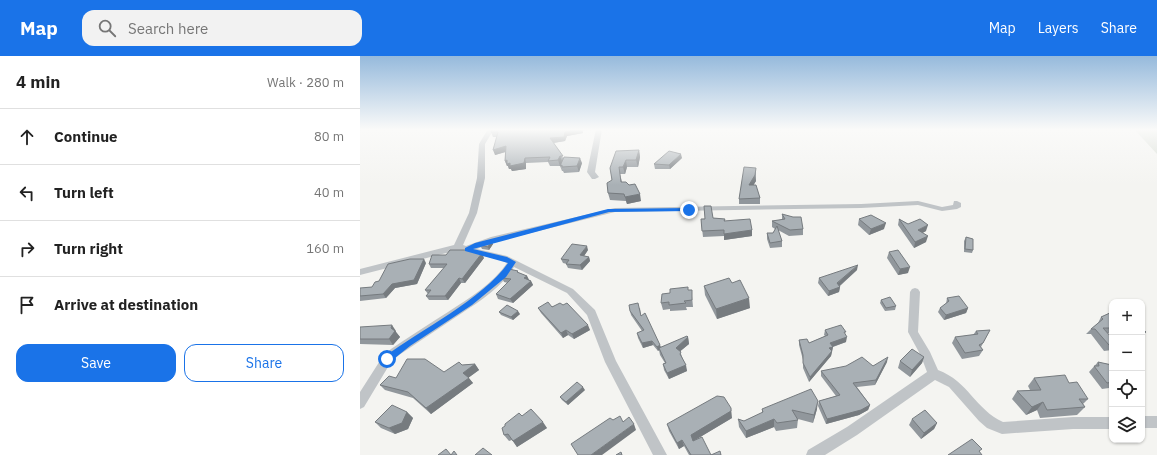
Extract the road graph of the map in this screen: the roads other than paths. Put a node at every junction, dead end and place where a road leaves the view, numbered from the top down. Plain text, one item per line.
1 (481, 148) edge
2 (596, 148) edge
3 (594, 176) dead end
4 (957, 203) dead end
5 (462, 248) junction
6 (512, 262) junction
7 (360, 272) edge
8 (915, 292) dead end
9 (934, 374) junction
10 (360, 403) edge
11 (1145, 422) edge
12 (1157, 422) edge
13 (1109, 423) edge
14 (660, 455) edge
15 (813, 455) edge

1 - 5 street
2 - 3 street
4 - 5 street
5 - 6 street
5 - 7 street
6 - 10 street
6 - 14 street
8 - 9 street
9 - 13 street
9 - 15 street
11 - 12 street

